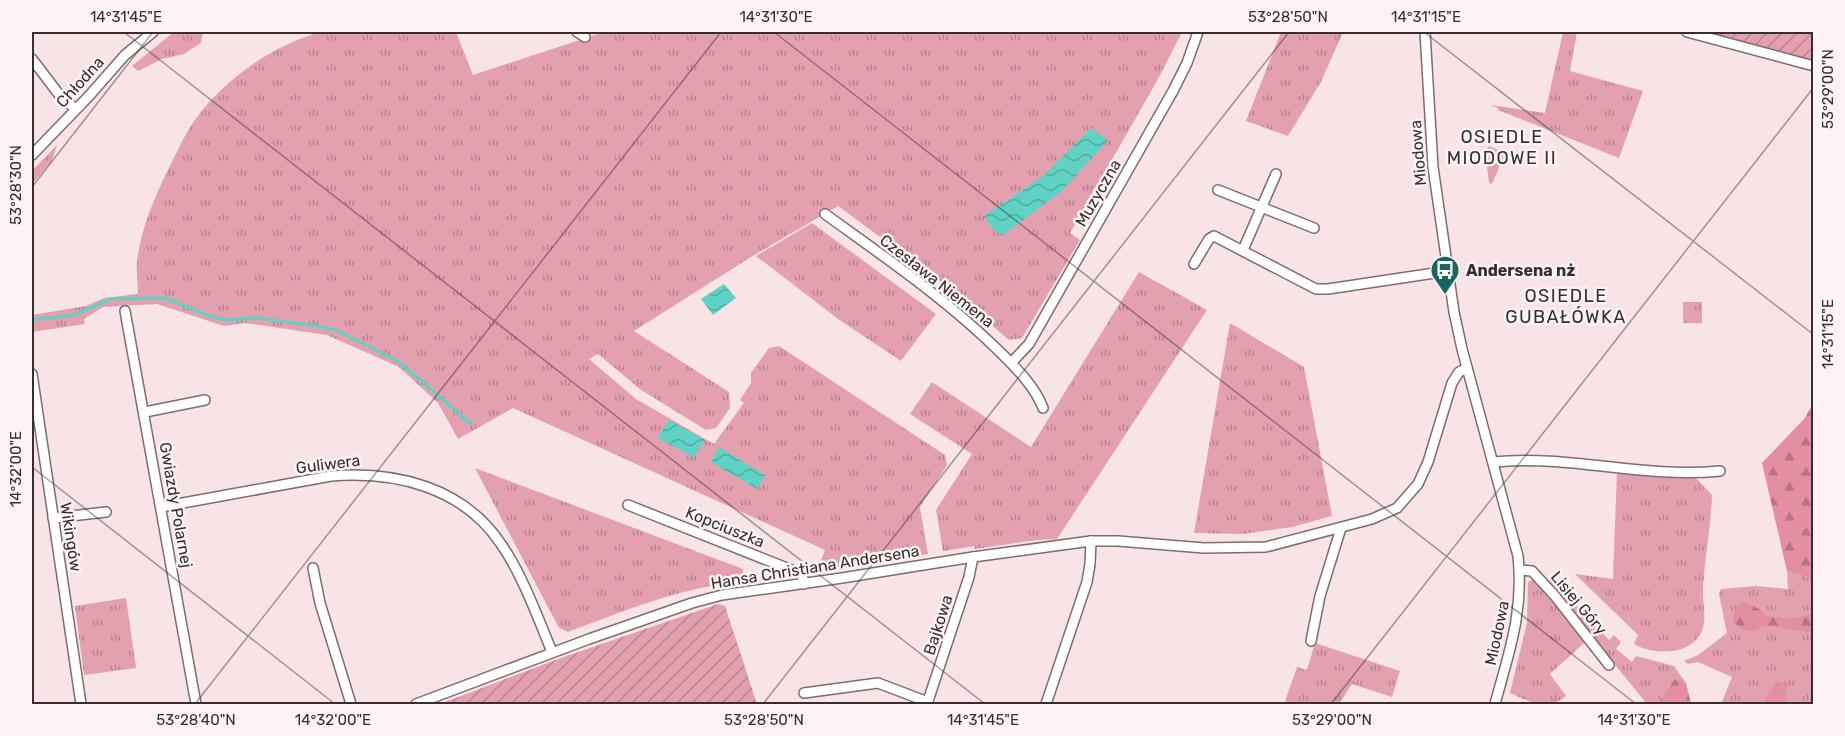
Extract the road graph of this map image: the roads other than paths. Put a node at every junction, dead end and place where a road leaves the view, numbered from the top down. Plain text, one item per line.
1 (153, 32) edge
2 (1198, 32) edge
3 (1425, 32) edge
4 (1687, 32) edge
5 (32, 59) edge
6 (1814, 66) edge
7 (76, 109) junction
8 (32, 155) edge
9 (1276, 174) dead end
10 (1218, 190) dead end
11 (1261, 208) junction
12 (825, 214) dead end
13 (1314, 228) dead end
14 (1243, 250) junction
15 (1194, 264) dead end
16 (1448, 276) junction
17 (1460, 281) dead end
18 (125, 311) dead end
19 (1011, 363) junction
20 (1467, 368) junction
21 (32, 374) edge
22 (205, 400) dead end
23 (1043, 408) dead end
24 (145, 412) junction
25 (1493, 462) junction
26 (1720, 471) dead end
27 (628, 505) dead end
28 (161, 507) junction
29 (106, 512) dead end
30 (52, 518) junction
31 (1341, 528) junction
32 (1091, 542) junction
33 (973, 557) junction
34 (313, 568) dead end
35 (1520, 570) junction
36 (804, 584) junction
37 (1311, 641) dead end
38 (552, 652) junction
39 (1609, 665) dead end
40 (804, 693) dead end
41 (928, 703) edge
42 (81, 705) edge
43 (196, 705) edge
44 (351, 705) edge
45 (416, 705) edge
46 (1046, 705) edge
47 (1495, 705) edge

1 - 7 street, Chłodna
2 - 19 street, Muzyczna
3 - 16 street, Miodowa
4 - 6 street
5 - 7 street
7 - 8 street, Chłodna
9 - 11 street
10 - 11 street
11 - 13 street
11 - 14 street
12 - 19 street, Czesława Niemena
14 - 15 street
14 - 16 street
16 - 17 street
16 - 20 street, Miodowa
18 - 24 street, Gwiazdy Polarnej
19 - 23 street, Czesława Niemena
20 - 25 street, Miodowa
20 - 31 street, Hansa Christiana Andersena
21 - 30 street, Wikingów
22 - 24 street
24 - 28 street, Gwiazdy Polarnej
25 - 26 street
25 - 35 street, Miodowa
27 - 36 street, Kopciuszka
28 - 38 street, Guliwera
28 - 43 street, Gwiazdy Polarnej
29 - 30 street
30 - 42 street, Wikingów
31 - 32 street, Hansa Christiana Andersena
31 - 37 street
32 - 33 street, Hansa Christiana Andersena
32 - 46 street
33 - 36 street, Hansa Christiana Andersena
33 - 41 street, Bajkowa
34 - 44 street
35 - 39 street, Lisiej Góry
35 - 47 street, Miodowa
36 - 38 street, Hansa Christiana Andersena
38 - 45 street, Hansa Christiana Andersena
40 - 41 street, Bajkowa

